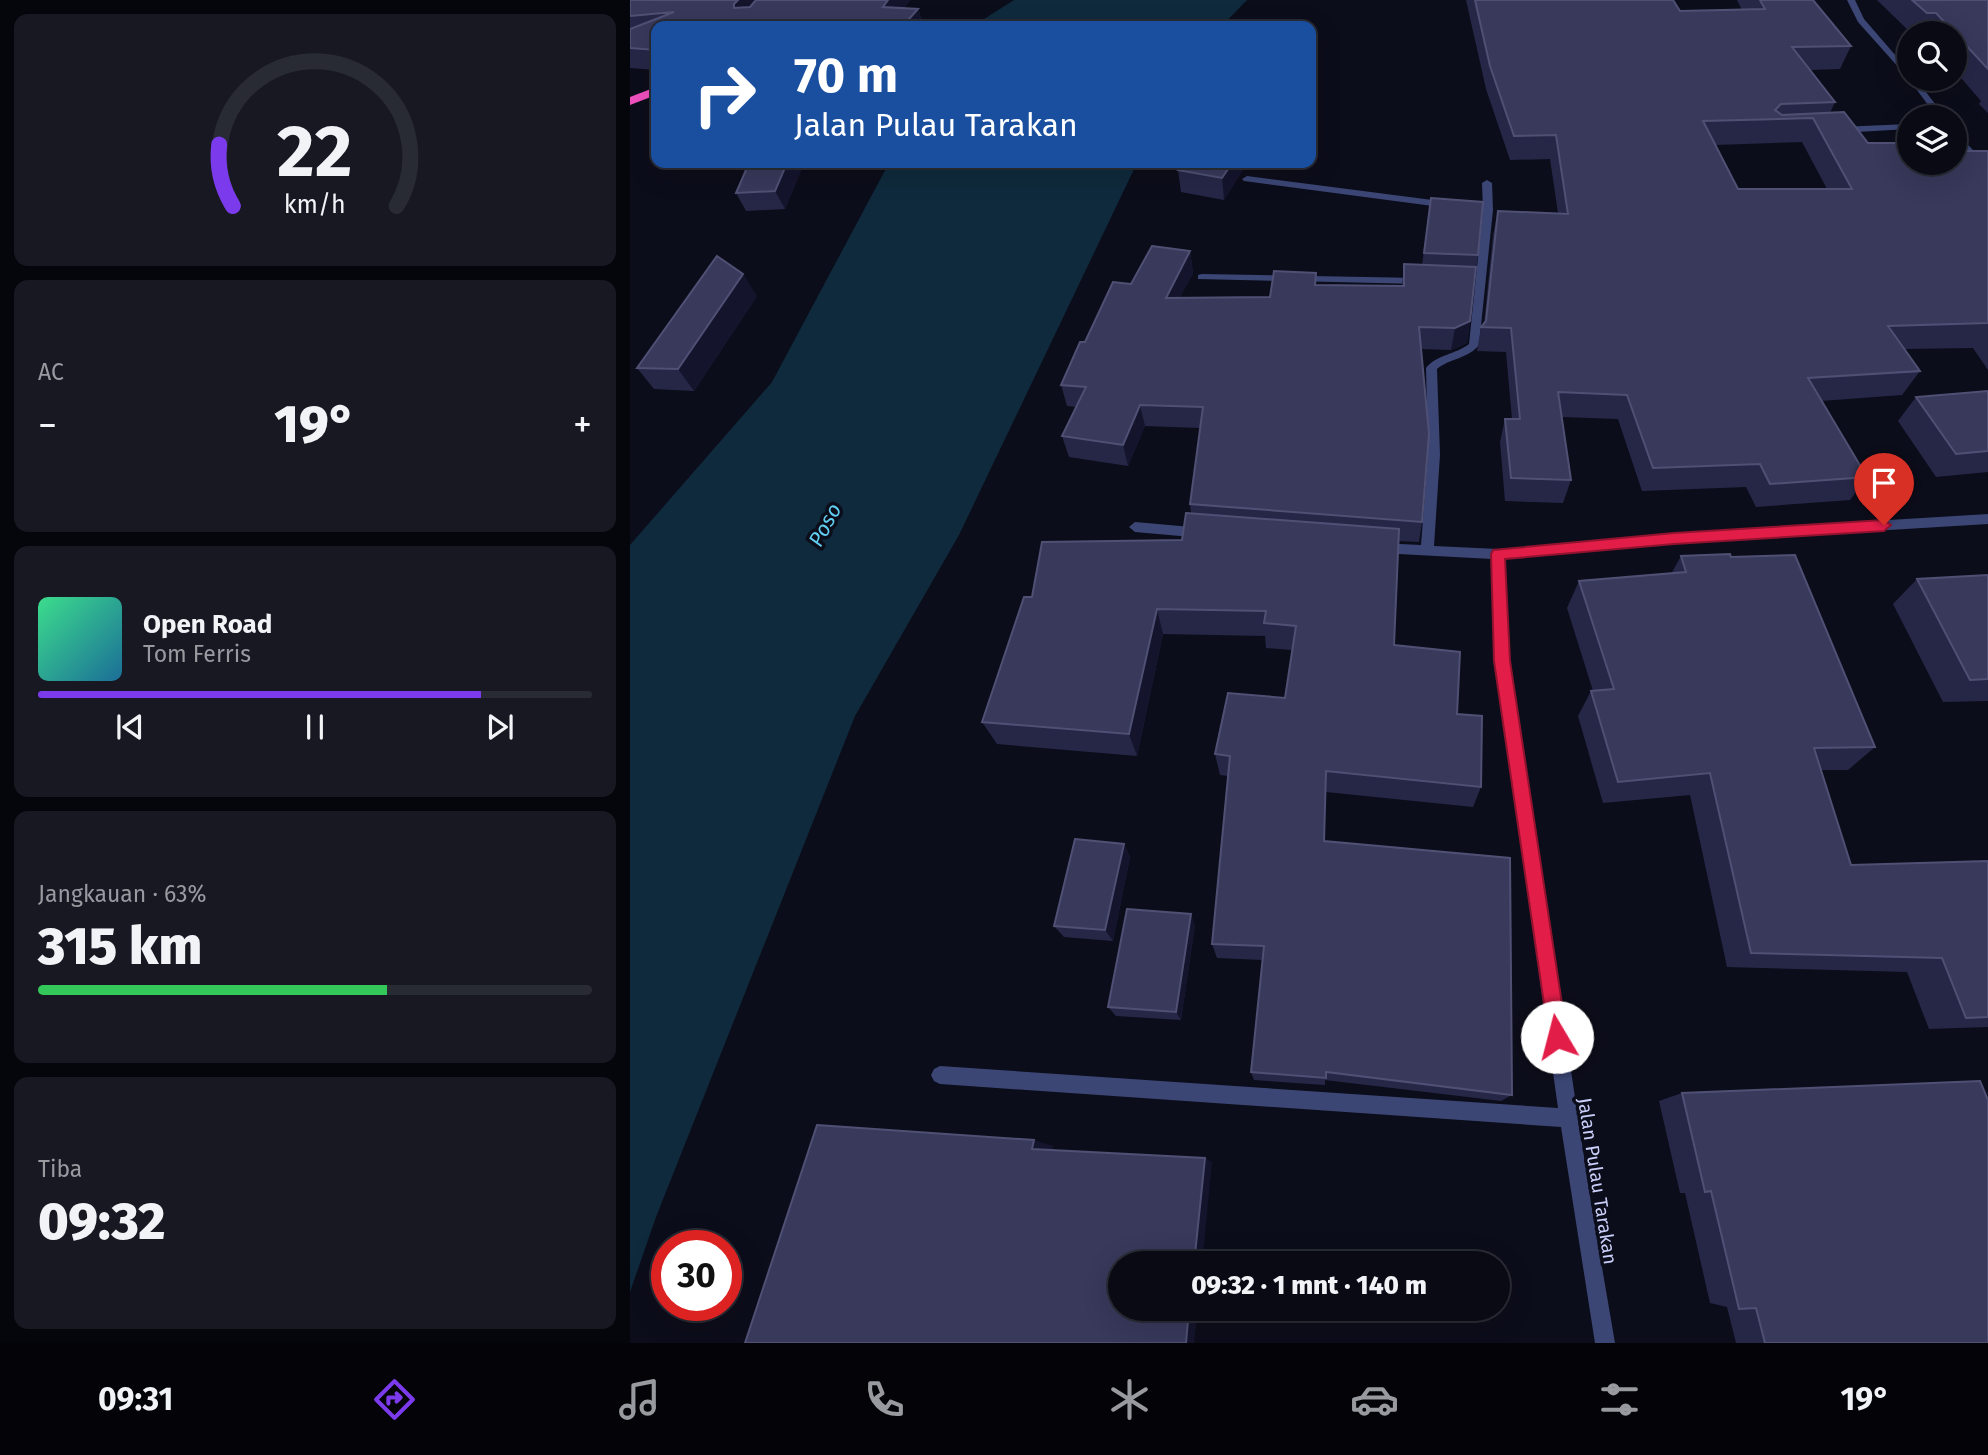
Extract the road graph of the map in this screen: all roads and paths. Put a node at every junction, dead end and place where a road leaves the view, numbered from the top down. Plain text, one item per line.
1 (1851, 0) edge
2 (1897, 61) edge
3 (651, 92) edge
4 (630, 101) edge
5 (1897, 127) edge
6 (1826, 131) edge
7 (1967, 148) edge
8 (1988, 172) edge
9 (1247, 180) dead end
10 (1488, 184) dead end
11 (1464, 207) edge
12 (1202, 277) dead end
13 (1427, 281) edge
14 (1467, 283) edge
15 (1480, 283) junction
16 (1988, 519) edge
17 (1135, 527) dead end
18 (1213, 534) edge
19 (1360, 547) edge
20 (1427, 551) junction
21 (1498, 554) junction
22 (940, 1074) dead end
23 (1569, 1118) junction
24 (1605, 1343) edge

1 - 2 street
3 - 4 highway
5 - 6 street
7 - 8 street
9 - 11 street
10 - 15 street
12 - 13 street
14 - 15 street
15 - 20 street
16 - 21 street
17 - 18 street
19 - 20 street
20 - 21 street
21 - 23 street, Jalan Pulau Tarakan
22 - 23 street
23 - 24 street, Jalan Pulau Tarakan

